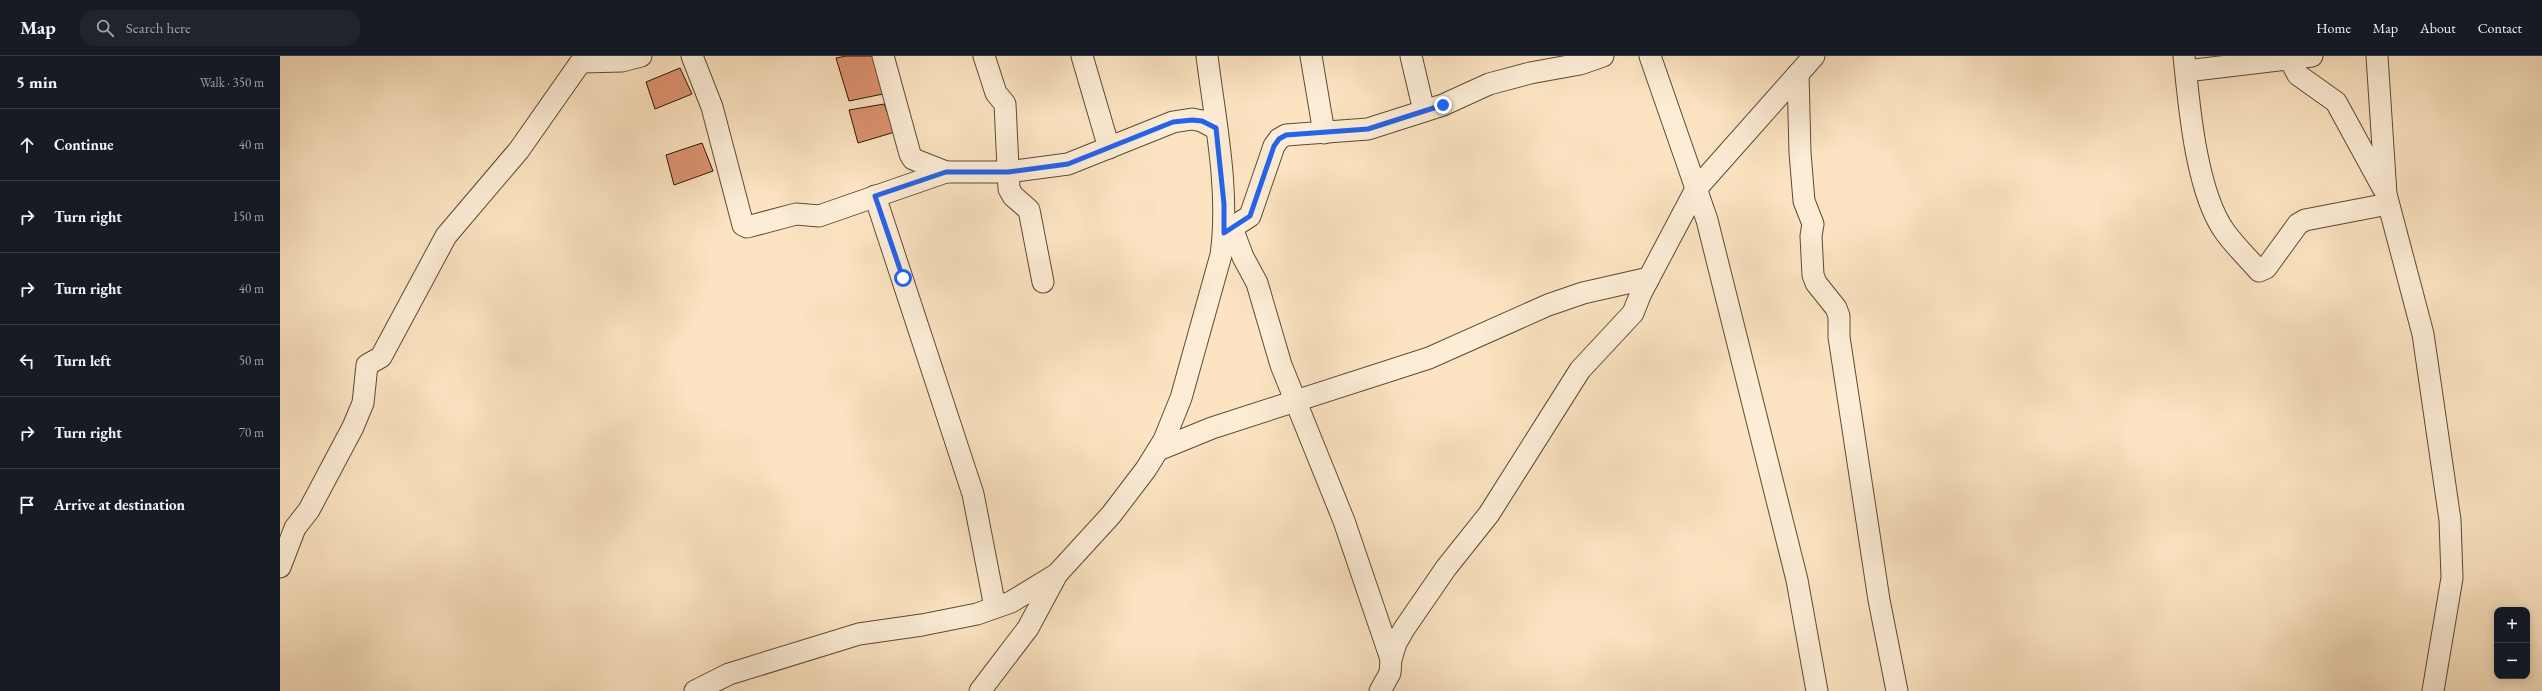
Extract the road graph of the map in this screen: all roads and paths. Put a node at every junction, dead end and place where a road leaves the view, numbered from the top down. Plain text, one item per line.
1 (641, 56) edge
2 (692, 56) edge
3 (883, 56) edge
4 (984, 56) edge
5 (1082, 56) edge
6 (1207, 56) edge
7 (1311, 56) edge
8 (1411, 56) edge
9 (1603, 56) edge
10 (1650, 56) edge
11 (1814, 56) edge
12 (2312, 56) edge
13 (2378, 56) edge
14 (2288, 58) edge
15 (584, 59) edge
16 (2185, 63) edge
17 (1798, 74) junction
18 (1424, 111) junction
19 (1216, 128) junction
20 (1324, 133) junction
21 (1109, 148) junction
22 (946, 172) junction
23 (1008, 172) junction
24 (1696, 189) junction
25 (875, 196) junction
26 (2387, 199) junction
27 (1228, 231) junction
28 (1649, 278) junction
29 (1043, 282) dead end
30 (1295, 402) junction
31 (1158, 450) junction
32 (280, 567) edge
33 (1057, 574) junction
34 (995, 607) junction
35 (1392, 674) edge
36 (695, 691) edge
37 (980, 691) edge
38 (1380, 691) edge
39 (1817, 691) edge
40 (1897, 691) edge
41 (2433, 691) edge

1 - 15 street
2 - 25 street
3 - 22 street
4 - 23 street
5 - 21 street
6 - 19 street
7 - 20 street
8 - 18 street
9 - 18 street
10 - 24 street
11 - 17 street
12 - 14 street
13 - 26 street
14 - 16 street
14 - 26 street
15 - 32 street
16 - 26 street
17 - 24 street
17 - 40 street
18 - 20 street
19 - 21 street
19 - 27 street
20 - 27 street
21 - 23 street
22 - 23 street
22 - 25 street
23 - 29 street
24 - 28 street
24 - 39 street
25 - 34 street
26 - 41 street
27 - 30 street
27 - 31 street
28 - 30 street
28 - 35 street
30 - 31 street
30 - 35 street
31 - 33 street
33 - 34 street
33 - 37 street
34 - 36 street
35 - 38 street

